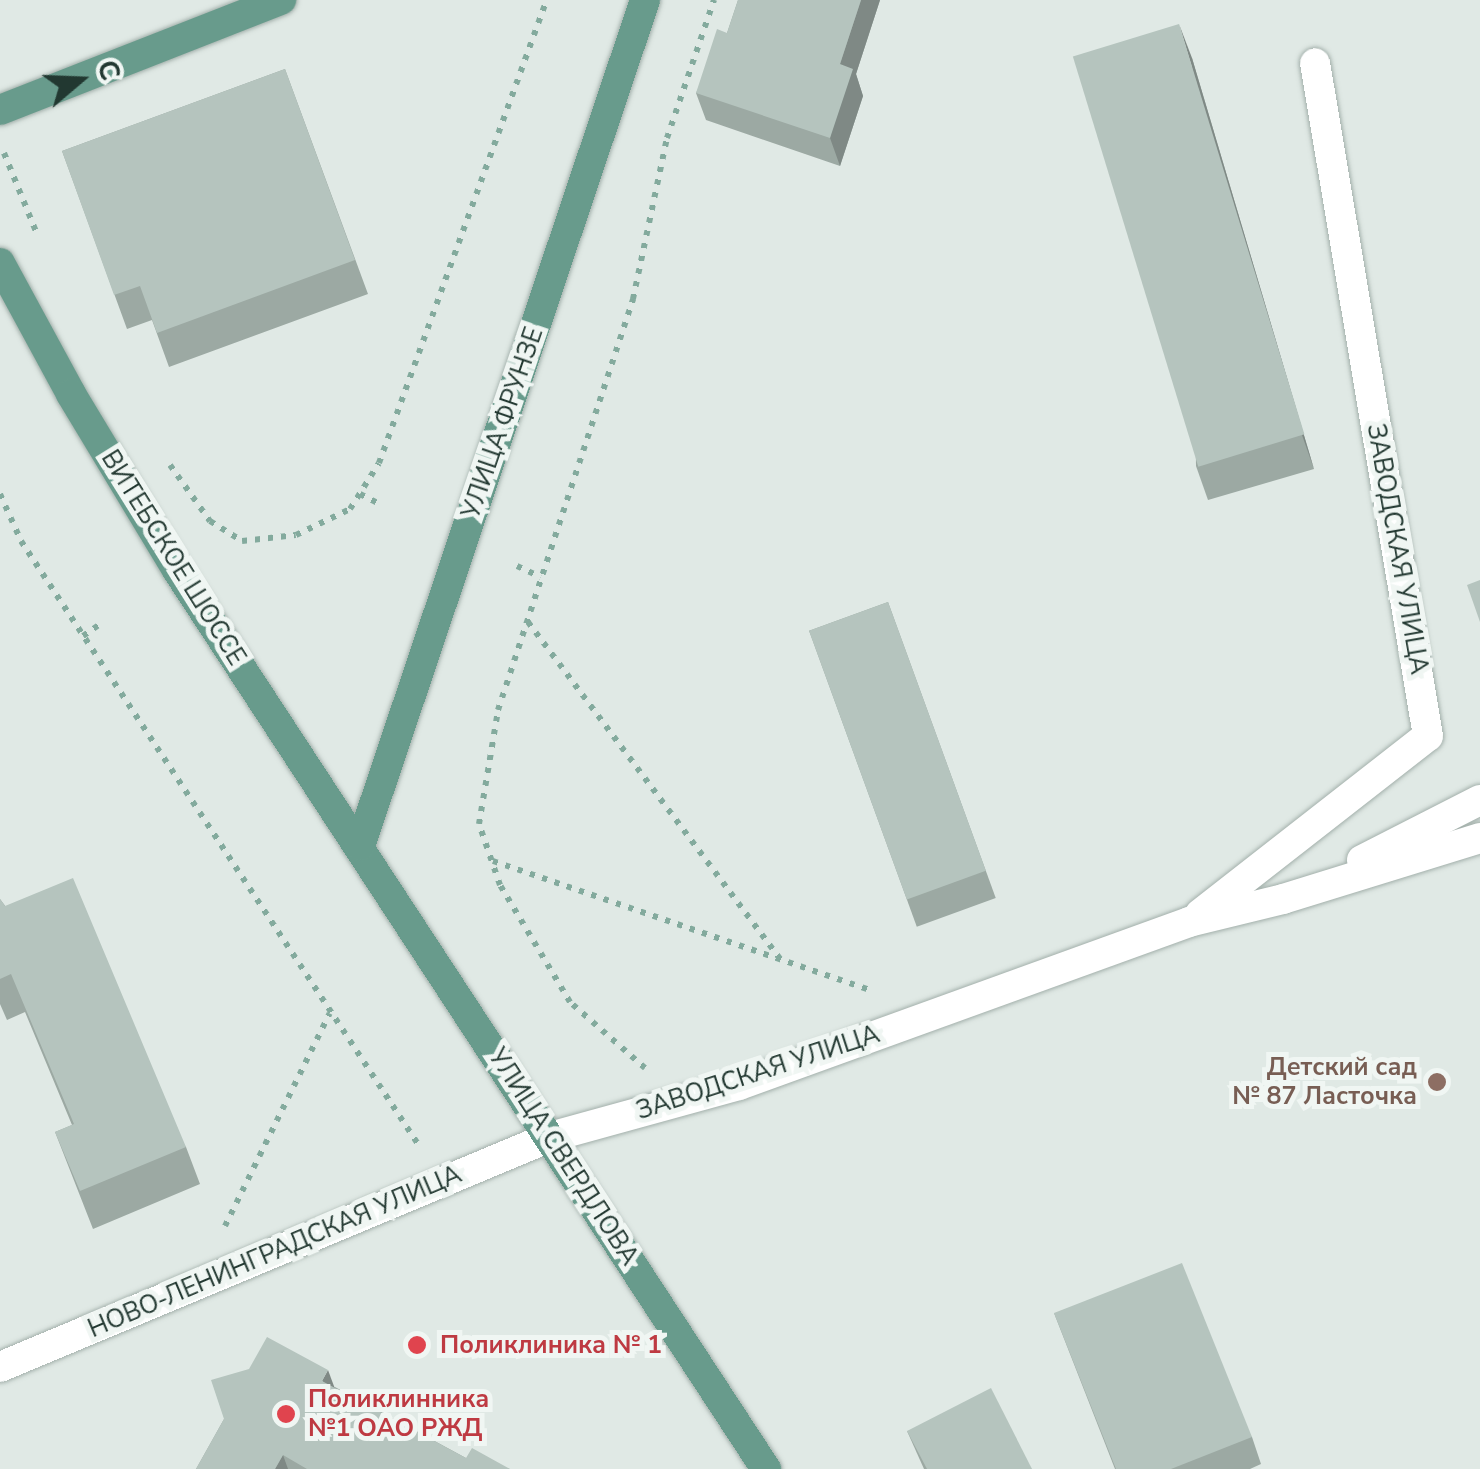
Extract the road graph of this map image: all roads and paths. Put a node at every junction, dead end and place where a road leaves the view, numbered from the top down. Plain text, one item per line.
1 (281, 0) edge
2 (547, 0) edge
3 (645, 0) edge
4 (714, 0) edge
5 (1315, 63) dead end
6 (0, 110) edge
7 (0, 142) edge
8 (38, 237) dead end
9 (0, 263) edge
10 (168, 462) dead end
11 (0, 494) edge
12 (360, 494) junction
13 (382, 505) dead end
14 (227, 532) junction
15 (219, 538) dead end
16 (517, 566) dead end
17 (542, 577) junction
18 (527, 621) junction
19 (99, 625) dead end
20 (83, 636) junction
21 (1480, 800) edge
22 (1480, 838) edge
23 (360, 846) junction
24 (492, 860) junction
25 (1283, 899) junction
26 (1189, 922) junction
27 (781, 960) junction
28 (330, 1012) junction
29 (936, 1014) junction
30 (681, 1101) junction
31 (550, 1137) junction
32 (443, 1182) junction
33 (196, 1286) junction
34 (0, 1368) edge
35 (766, 1469) edge

1 - 6 main road
2 - 12 path
3 - 23 main road, УЛИЦА ФРУНЗЕ
4 - 17 path
5 - 26 street, ЗАВОДСКАЯ УЛИЦА
7 - 8 path
9 - 23 main road, ВИТЕБСКОЕ ШОССЕ
10 - 14 path
11 - 20 path
12 - 13 path
12 - 14 path
14 - 15 path
16 - 17 path
17 - 18 path
18 - 24 path
18 - 27 path
19 - 20 path
20 - 28 path
21 - 25 street, ЗАВОДСКАЯ УЛИЦА
22 - 25 street, ЗАВОДСКАЯ УЛИЦА
23 - 31 main road, УЛИЦА СВЕРДЛОВА
24 - 27 path
24 - 30 path
25 - 26 street, ЗАВОДСКАЯ УЛИЦА
26 - 29 street, ЗАВОДСКАЯ УЛИЦА
27 - 29 path
28 - 32 path
28 - 33 path
29 - 30 street, ЗАВОДСКАЯ УЛИЦА
30 - 31 street, ЗАВОДСКАЯ УЛИЦА
31 - 32 street, НОВО-ЛЕНИНГРАДСКАЯ УЛИЦА
31 - 35 main road, УЛИЦА СВЕРДЛОВА
32 - 33 street, НОВО-ЛЕНИНГРАДСКАЯ УЛИЦА
33 - 34 street, НОВО-ЛЕНИНГРАДСКАЯ УЛИЦА

